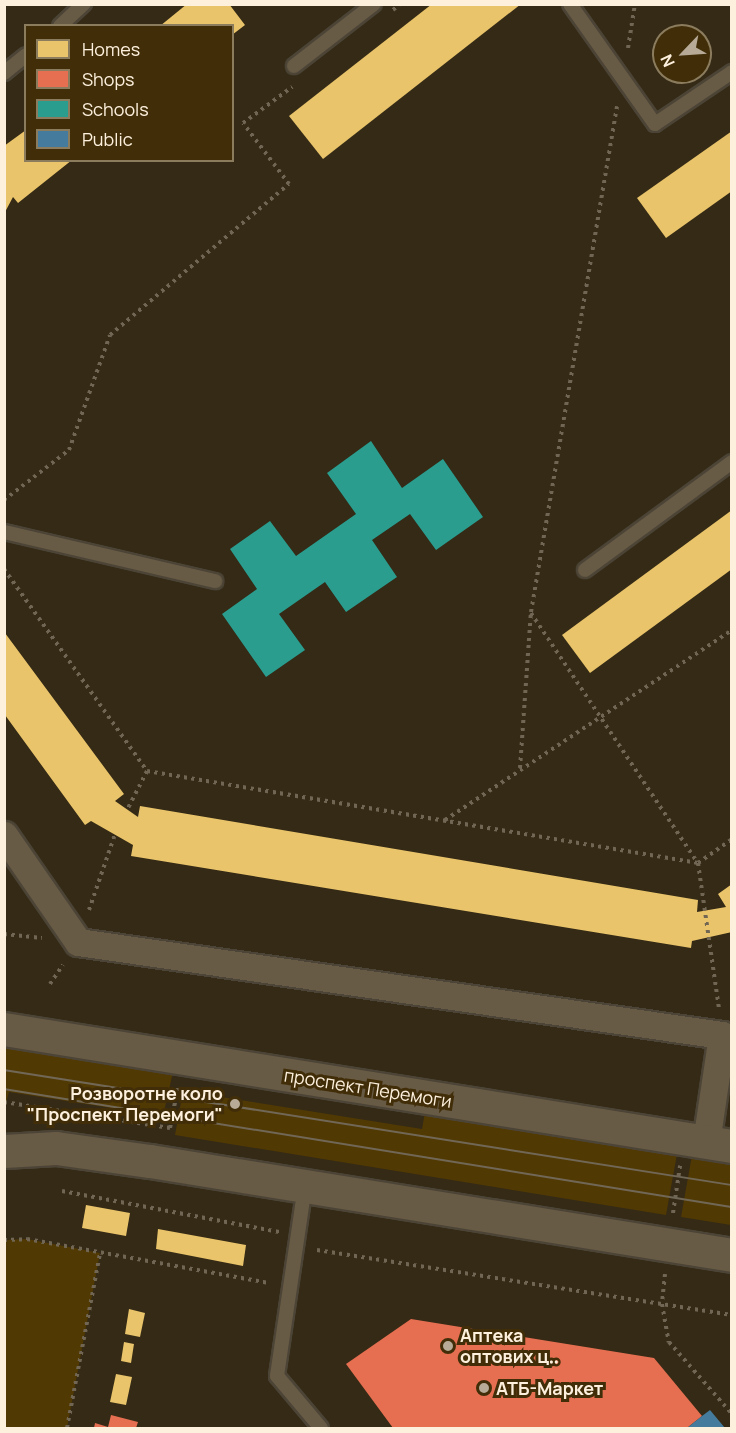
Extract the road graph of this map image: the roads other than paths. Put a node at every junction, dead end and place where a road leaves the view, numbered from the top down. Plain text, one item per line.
1 (84, 4) edge
2 (374, 4) edge
3 (570, 4) edge
4 (62, 24) edge
5 (24, 57) edge
6 (294, 66) dead end
7 (732, 72) edge
8 (4, 73) edge
9 (732, 462) edge
10 (4, 532) edge
11 (585, 570) dead end
12 (215, 581) dead end
13 (4, 835) edge
14 (4, 1029) edge
15 (727, 1032) edge
16 (706, 1149) edge
17 (4, 1151) edge
18 (305, 1186) junction
19 (732, 1255) edge
20 (321, 1428) edge

1 - 4 lane
2 - 6 lane
3 - 7 lane
5 - 8 lane
9 - 11 lane
10 - 12 lane
13 - 15 street
14 - 16 main road, проспект Перемоги
15 - 16 street
17 - 18 main road
18 - 19 main road
18 - 20 lane

